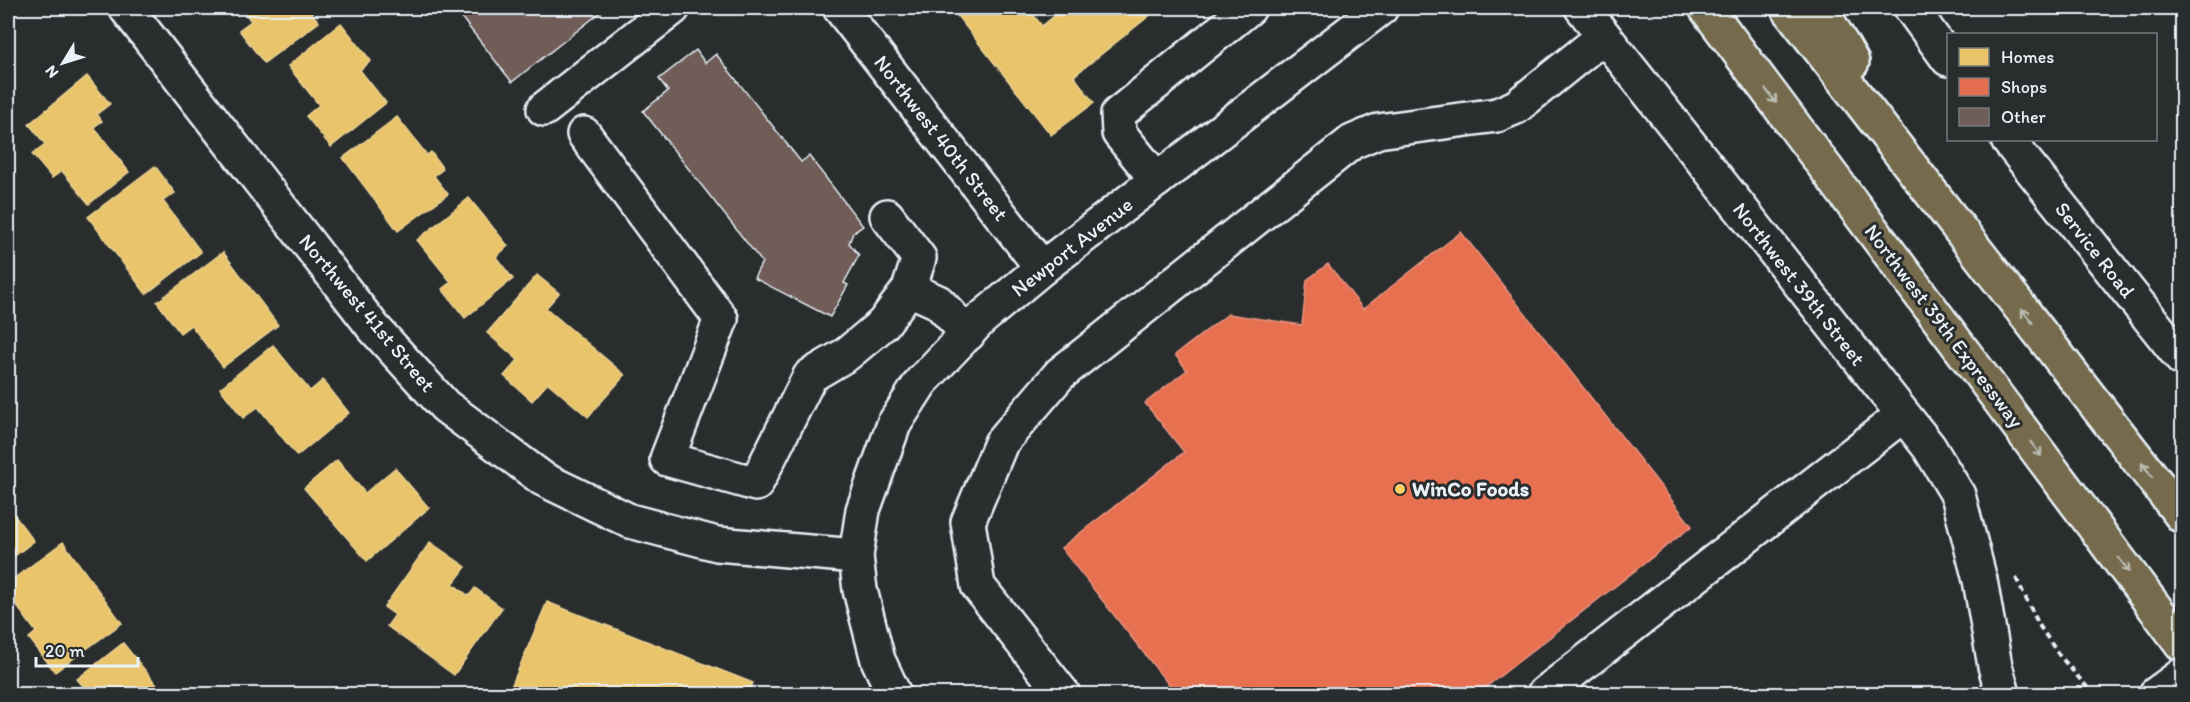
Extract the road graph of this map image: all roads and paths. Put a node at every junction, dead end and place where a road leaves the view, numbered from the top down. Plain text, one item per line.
1 (126, 8) edge
2 (673, 8) edge
3 (840, 8) edge
4 (1249, 8) edge
5 (1381, 8) edge
6 (1582, 8) edge
7 (1696, 8) edge
8 (1706, 8) edge
9 (1788, 8) edge
10 (1820, 8) edge
11 (1911, 8) edge
12 (1604, 36) junction
13 (1736, 49) junction
14 (1947, 58) edge
15 (544, 109) dead end
16 (584, 134) dead end
17 (2009, 141) edge
18 (1917, 175) junction
19 (1157, 180) junction
20 (887, 216) dead end
21 (1042, 268) junction
22 (909, 289) junction
23 (968, 334) junction
24 (2182, 359) edge
25 (1903, 415) junction
26 (2182, 516) edge
27 (856, 556) junction
28 (2182, 644) edge
29 (2182, 675) edge
30 (2084, 684) dead end
31 (894, 694) edge
32 (1063, 694) edge
33 (1544, 694) edge
34 (2003, 694) edge
35 (2093, 694) edge
36 (2156, 694) edge

1 - 27 street, Northwest 41st Street
2 - 15 street
3 - 21 street, Northwest 40th Street
4 - 19 street
5 - 19 street, Newport Avenue
6 - 12 street, Northwest 39th Street
7 - 13 highway
8 - 13 highway, Northwest 39th Expressway
9 - 18 highway
10 - 18 highway
11 - 14 street
12 - 25 street, Northwest 39th Street
12 - 32 street
13 -> 28 highway, Northwest 39th Expressway
16 - 22 street
17 - 24 street, Service Road
26 -> 18 highway
19 - 21 street, Newport Avenue
20 - 22 street
21 - 23 street, Newport Avenue
22 - 23 street
23 - 27 street, Newport Avenue
25 - 33 street
25 - 34 street, Northwest 39th Street
27 - 31 street
29 - 36 street
30 - 35 path

